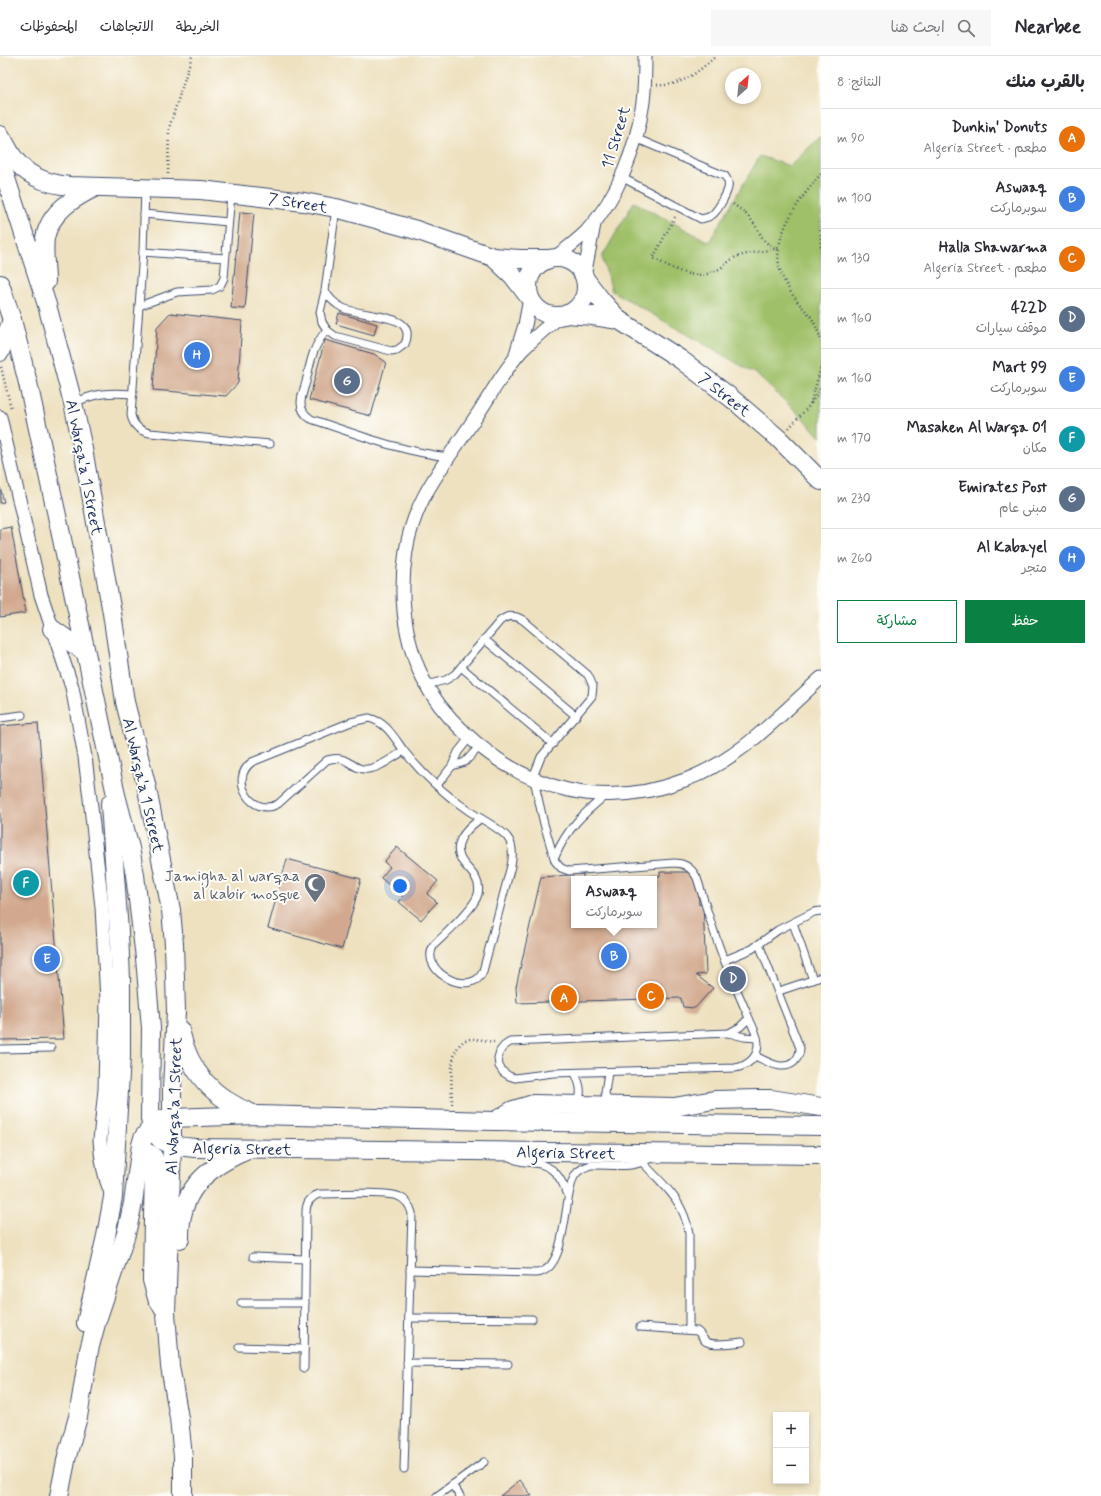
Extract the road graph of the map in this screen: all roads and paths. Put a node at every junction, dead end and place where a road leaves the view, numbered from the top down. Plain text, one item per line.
1 (192, 56) edge
2 (645, 56) edge
3 (716, 56) edge
4 (645, 83) junction
5 (0, 135) edge
6 (635, 138) junction
7 (0, 160) edge
8 (821, 174) edge
9 (621, 177) junction
10 (96, 187) junction
11 (145, 188) junction
12 (168, 188) junction
13 (231, 192) junction
14 (721, 203) junction
15 (679, 207) junction
16 (336, 208) junction
17 (144, 214) junction
18 (821, 218) edge
19 (228, 222) junction
20 (595, 222) junction
21 (820, 238) edge
22 (779, 248) junction
23 (821, 248) edge
24 (142, 252) junction
25 (493, 257) junction
26 (226, 258) junction
27 (550, 258) junction
28 (584, 278) junction
29 (0, 285) edge
30 (325, 291) junction
31 (530, 298) junction
32 (47, 305) junction
33 (139, 306) junction
34 (565, 315) junction
35 (12, 320) junction
36 (619, 320) junction
37 (327, 330) junction
38 (821, 339) edge
39 (0, 352) edge
40 (512, 362) junction
41 (821, 367) edge
42 (821, 388) edge
43 (133, 394) junction
44 (73, 403) junction
45 (810, 405) junction
46 (0, 417) edge
47 (778, 438) junction
48 (270, 444) dead end
49 (450, 457) junction
50 (821, 481) edge
51 (52, 629) junction
52 (484, 639) junction
53 (85, 652) junction
54 (461, 667) junction
55 (821, 678) edge
56 (426, 686) junction
57 (22, 715) dead end
58 (576, 716) junction
59 (0, 718) edge
60 (470, 737) junction
61 (552, 744) junction
62 (480, 746) junction
63 (107, 751) junction
64 (404, 751) junction
65 (452, 766) junction
66 (534, 780) junction
67 (437, 785) junction
68 (608, 794) junction
69 (480, 819) junction
70 (555, 857) junction
71 (821, 911) edge
72 (793, 923) junction
73 (759, 944) junction
74 (725, 960) junction
75 (821, 977) edge
76 (813, 980) junction
77 (779, 991) junction
78 (176, 1011) junction
79 (749, 1018) junction
80 (729, 1032) junction
81 (757, 1038) junction
82 (504, 1046) junction
83 (51, 1048) dead end
84 (0, 1049) edge
85 (755, 1056) junction
86 (608, 1072) junction
87 (574, 1073) junction
88 (576, 1105) junction
89 (608, 1105) junction
90 (821, 1107) edge
91 (257, 1115) junction
92 (171, 1118) junction
93 (452, 1120) junction
94 (494, 1121) junction
95 (152, 1126) junction
96 (821, 1126) edge
97 (172, 1146) junction
98 (251, 1148) junction
99 (501, 1151) junction
100 (140, 1155) junction
101 (821, 1155) edge
102 (650, 1158) junction
103 (568, 1195) junction
104 (113, 1197) junction
105 (253, 1257) dead end
106 (305, 1259) junction
107 (410, 1270) junction
108 (241, 1303) dead end
109 (305, 1303) junction
110 (166, 1313) junction
111 (409, 1318) junction
112 (532, 1319) dead end
113 (640, 1328) dead end
114 (688, 1330) junction
115 (742, 1342) dead end
116 (239, 1347) dead end
117 (304, 1349) junction
118 (407, 1363) junction
119 (508, 1364) dead end
120 (304, 1368) dead end
121 (67, 1456) junction
122 (484, 1462) dead end
123 (404, 1469) dead end
124 (452, 1485) junction
125 (59, 1496) edge
126 (183, 1496) edge
127 (438, 1496) edge
128 (460, 1496) edge

1 - 12 path
2 - 4 street, 11 Street
3 - 4 path
4 - 6 street, 11 Street
5 - 10 street, 7 Street
6 - 9 street, 11 Street
6 - 14 lane
7 - 32 street, Al Warqa'a 1 Street
8 - 22 path
9 - 15 lane
9 - 20 street, 11 Street
10 - 11 street, 7 Street
10 - 32 street, 7 Street
11 - 12 street, 7 Street
11 - 17 lane
12 - 13 street, 7 Street
13 - 16 street, 7 Street
13 - 19 lane
14 - 15 lane
14 - 22 path
15 - 22 path
16 - 25 street, 7 Street
16 - 30 lane
17 - 19 lane
17 - 24 lane
18 - 21 path
19 - 26 lane
20 - 27 street, 11 Street
20 - 28 street, 11 Street
21 - 23 path
22 - 38 path
24 - 26 lane
24 - 33 lane
25 - 27 street, 7 Street
25 - 31 street, 7 Street
26 - 33 lane
27 - 28 street
27 - 31 street
28 - 34 street
28 - 36 street, 7 Street
29 - 35 street, Al Warqa'a 1 Street
30 - 37 lane
30 - 37 lane
31 - 34 street
31 - 40 street
32 - 44 street, Al Warqa'a 1 Street
33 - 43 lane
34 - 36 street, 7 Street
34 - 40 street
35 - 39 street
35 - 53 street, Al Warqa'a 1 Street
36 - 47 street, 7 Street
37 - 49 lane
40 - 49 street
41 - 45 path
42 - 45 path
43 - 44 lane
43 - 48 lane
44 - 78 street, Al Warqa'a 1 Street
45 - 47 path
46 - 51 street
47 - 50 street, 7 Street
49 - 56 street
51 - 53 street
51 - 104 street
52 - 54 lane
52 - 58 lane
52 - 58 lane
53 - 63 street, Al Warqa'a 1 Street
54 - 56 lane
54 - 61 lane
55 - 68 street
56 - 60 street
57 - 59 lane
58 - 61 lane
60 - 62 street
60 - 65 lane
61 - 66 lane
62 - 65 lane
62 - 66 street
63 - 95 street, Al Warqa'a 1 Street
63 - 104 street
64 - 64 lane
64 - 67 lane
65 - 67 lane
66 - 68 street
66 - 70 lane
67 - 69 lane
68 - 70 lane
69 - 69 lane
70 - 74 lane
71 - 72 lane
72 - 73 lane
72 - 76 lane
73 - 74 lane
73 - 77 lane
74 - 79 lane
75 - 76 lane
76 - 77 lane
77 - 85 lane
78 - 91 street
78 - 92 street, Al Warqa'a 1 Street
79 - 80 lane
79 - 81 lane
80 - 81 lane
80 - 82 lane
81 - 85 lane
82 - 87 lane
82 - 93 path
83 - 84 lane
85 - 86 lane
86 - 87 lane
86 - 89 lane
87 - 88 lane
88 - 89 street
88 - 94 street
89 - 90 street
91 - 92 street, Algeria Street
91 - 93 street, Algeria Street
92 - 95 street, Algeria Street
92 - 97 street, Al Warqa'a 1 Street
93 - 94 street, Algeria Street
94 - 96 street, Algeria Street
95 - 97 street, Algeria Street
95 - 100 street, Al Warqa'a 1 Street
97 - 98 street, Algeria Street
97 - 110 street, Al Warqa'a 1 Street
98 - 99 street, Algeria Street
98 - 110 street
99 - 102 street, Algeria Street
99 - 103 lane
100 - 110 street
100 - 121 street, Al Warqa'a 1 Street
101 - 102 street, Algeria Street
102 - 103 lane
102 - 114 lane
103 - 107 lane
104 - 121 street
105 - 106 lane
106 - 107 lane
106 - 109 lane
107 - 111 lane
108 - 109 lane
109 - 117 lane
110 - 126 street, Al Warqa'a 1 Street
111 - 112 lane
111 - 118 lane
113 - 114 lane
114 - 115 lane
116 - 117 lane
117 - 120 lane
118 - 119 lane
118 - 123 lane
121 - 125 street, Al Warqa'a 1 Street
122 - 124 lane
124 - 127 lane
124 - 128 lane

